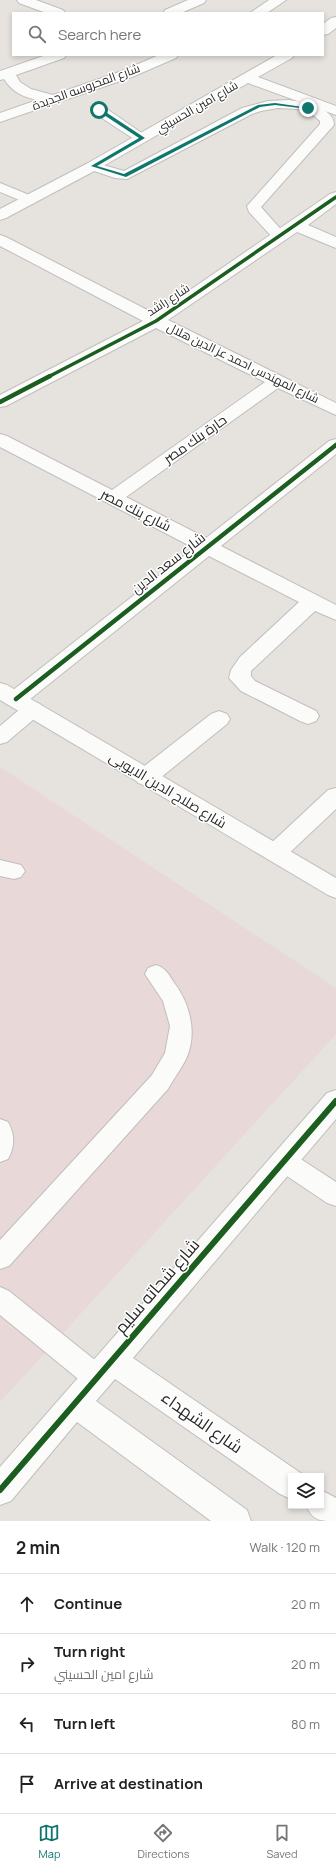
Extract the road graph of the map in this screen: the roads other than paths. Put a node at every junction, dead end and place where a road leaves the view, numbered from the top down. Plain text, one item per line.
1 (24, 0) edge
2 (199, 0) edge
3 (279, 0) edge
4 (45, 3) edge
5 (57, 12) edge
6 (172, 12) edge
7 (259, 12) edge
8 (336, 21) edge
9 (324, 30) edge
10 (56, 56) edge
11 (169, 56) edge
12 (285, 56) edge
13 (3, 75) edge
14 (247, 78) junction
15 (336, 93) edge
16 (53, 99) junction
17 (318, 105) junction
18 (99, 110) dead end
19 (336, 111) edge
20 (0, 118) edge
21 (142, 138) junction
22 (93, 166) junction
23 (0, 187) edge
24 (336, 197) edge
25 (29, 200) junction
26 (0, 215) edge
27 (296, 226) junction
28 (280, 237) junction
29 (0, 240) edge
30 (336, 243) edge
31 (156, 321) junction
32 (277, 380) junction
33 (0, 402) edge
34 (336, 410) edge
35 (0, 440) edge
36 (336, 445) edge
37 (328, 462) edge
38 (113, 498) junction
39 (208, 547) junction
40 (313, 601) junction
41 (336, 613) edge
42 (10, 697) edge
43 (308, 716) dead end
44 (219, 719) dead end
45 (0, 736) edge
46 (146, 777) junction
47 (336, 796) edge
48 (275, 853) junction
49 (336, 889) edge
50 (156, 974) dead end
51 (336, 1101) edge
52 (0, 1129) edge
53 (0, 1152) edge
54 (284, 1161) junction
55 (336, 1195) edge
56 (0, 1258) edge
57 (0, 1299) edge
58 (104, 1369) junction
59 (75, 1403) junction
60 (288, 1482) edge
61 (0, 1490) edge
62 (236, 1521) edge

1 - 4 street
2 - 6 street
3 - 7 street
4 - 5 street
8 - 9 street
10 - 13 street
11 - 16 street, شارع المحروسه الجديدة
12 - 14 street, شارع امين الحسيني
13 - 16 street
14 - 17 street
14 - 21 street, شارع امين الحسيني
15 - 17 street
16 - 20 street, شارع المحروسه الجديدة
17 - 19 street
18 - 21 lane
21 - 22 street, شارع امين الحسيني
22 - 25 street, شارع امين الحسيني
22 - 28 lane
23 - 25 lane
24 - 27 street, شارع راشد
25 - 26 street, شارع امين الحسيني
27 - 28 street, شارع راشد
27 - 30 street
28 - 31 street, شارع راشد
29 - 31 street, شارع المهندس احمد عز الدين هلال
31 - 32 street, شارع المهندس احمد عز الدين هلال
31 - 33 street, شارع راشد
32 - 34 street, شارع المهندس احمد عز الدين هلال
32 - 38 street, حارة بنك مصر
35 - 38 street, شارع بنك مصر
36 - 37 street, شارع سعد الدين
37 - 39 street, شارع سعد الدين
38 - 39 street, شارع بنك مصر
39 - 40 street, شارع بنك مصر
39 - 42 street, شارع سعد الدين
40 - 41 street, شارع بنك مصر
40 - 43 street
42 - 45 lane
42 - 46 street, شارع صلاح الدين الايوبى
44 - 46 street
46 - 48 street, شارع صلاح الدين الايوبى
47 - 48 street
48 - 49 street, شارع صلاح الدين الايوبى
50 - 56 lane
51 - 54 street, شارع شحاته سليم
52 - 53 lane
54 - 55 lane
54 - 58 street, شارع شحاته سليم
57 - 58 lane
58 - 59 street, شارع شحاته سليم
58 - 60 street, شارع الشهداء
59 - 61 street, شارع شحاته سليم
59 - 62 street

